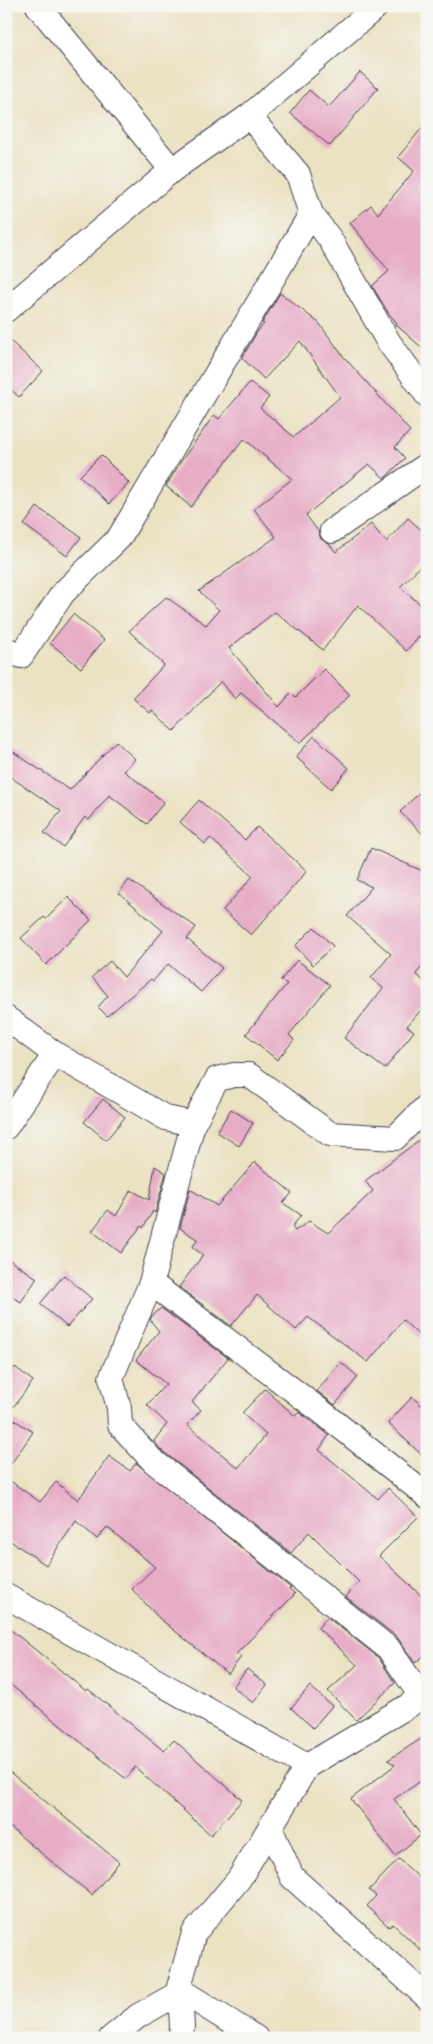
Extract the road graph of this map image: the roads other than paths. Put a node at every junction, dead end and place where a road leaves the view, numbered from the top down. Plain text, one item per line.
1 (38, 6) edge
2 (377, 6) edge
3 (249, 116) junction
4 (172, 170) junction
5 (311, 214) junction
6 (6, 310) edge
7 (427, 395) edge
8 (427, 465) edge
9 (332, 531) dead end
10 (6, 649) edge
11 (6, 1018) edge
12 (55, 1054) junction
13 (427, 1106) edge
14 (193, 1124) junction
15 (6, 1127) edge
16 (152, 1283) junction
17 (427, 1496) edge
18 (6, 1596) edge
19 (424, 1694) edge
20 (307, 1766) junction
21 (270, 1828) junction
22 (178, 1992) junction
23 (427, 1997) edge
24 (111, 2038) edge
25 (181, 2038) edge
26 (256, 2038) edge

1 - 4 street
2 - 3 street
3 - 4 street
3 - 5 street
4 - 6 street
5 - 7 street
5 - 10 street
8 - 9 street
11 - 12 street
12 - 14 street
12 - 15 street
13 - 14 street
14 - 16 street
16 - 17 street
16 - 19 street
18 - 20 street
19 - 20 street
20 - 21 street
21 - 22 street
21 - 23 street
22 - 24 street
22 - 25 street
22 - 26 street

